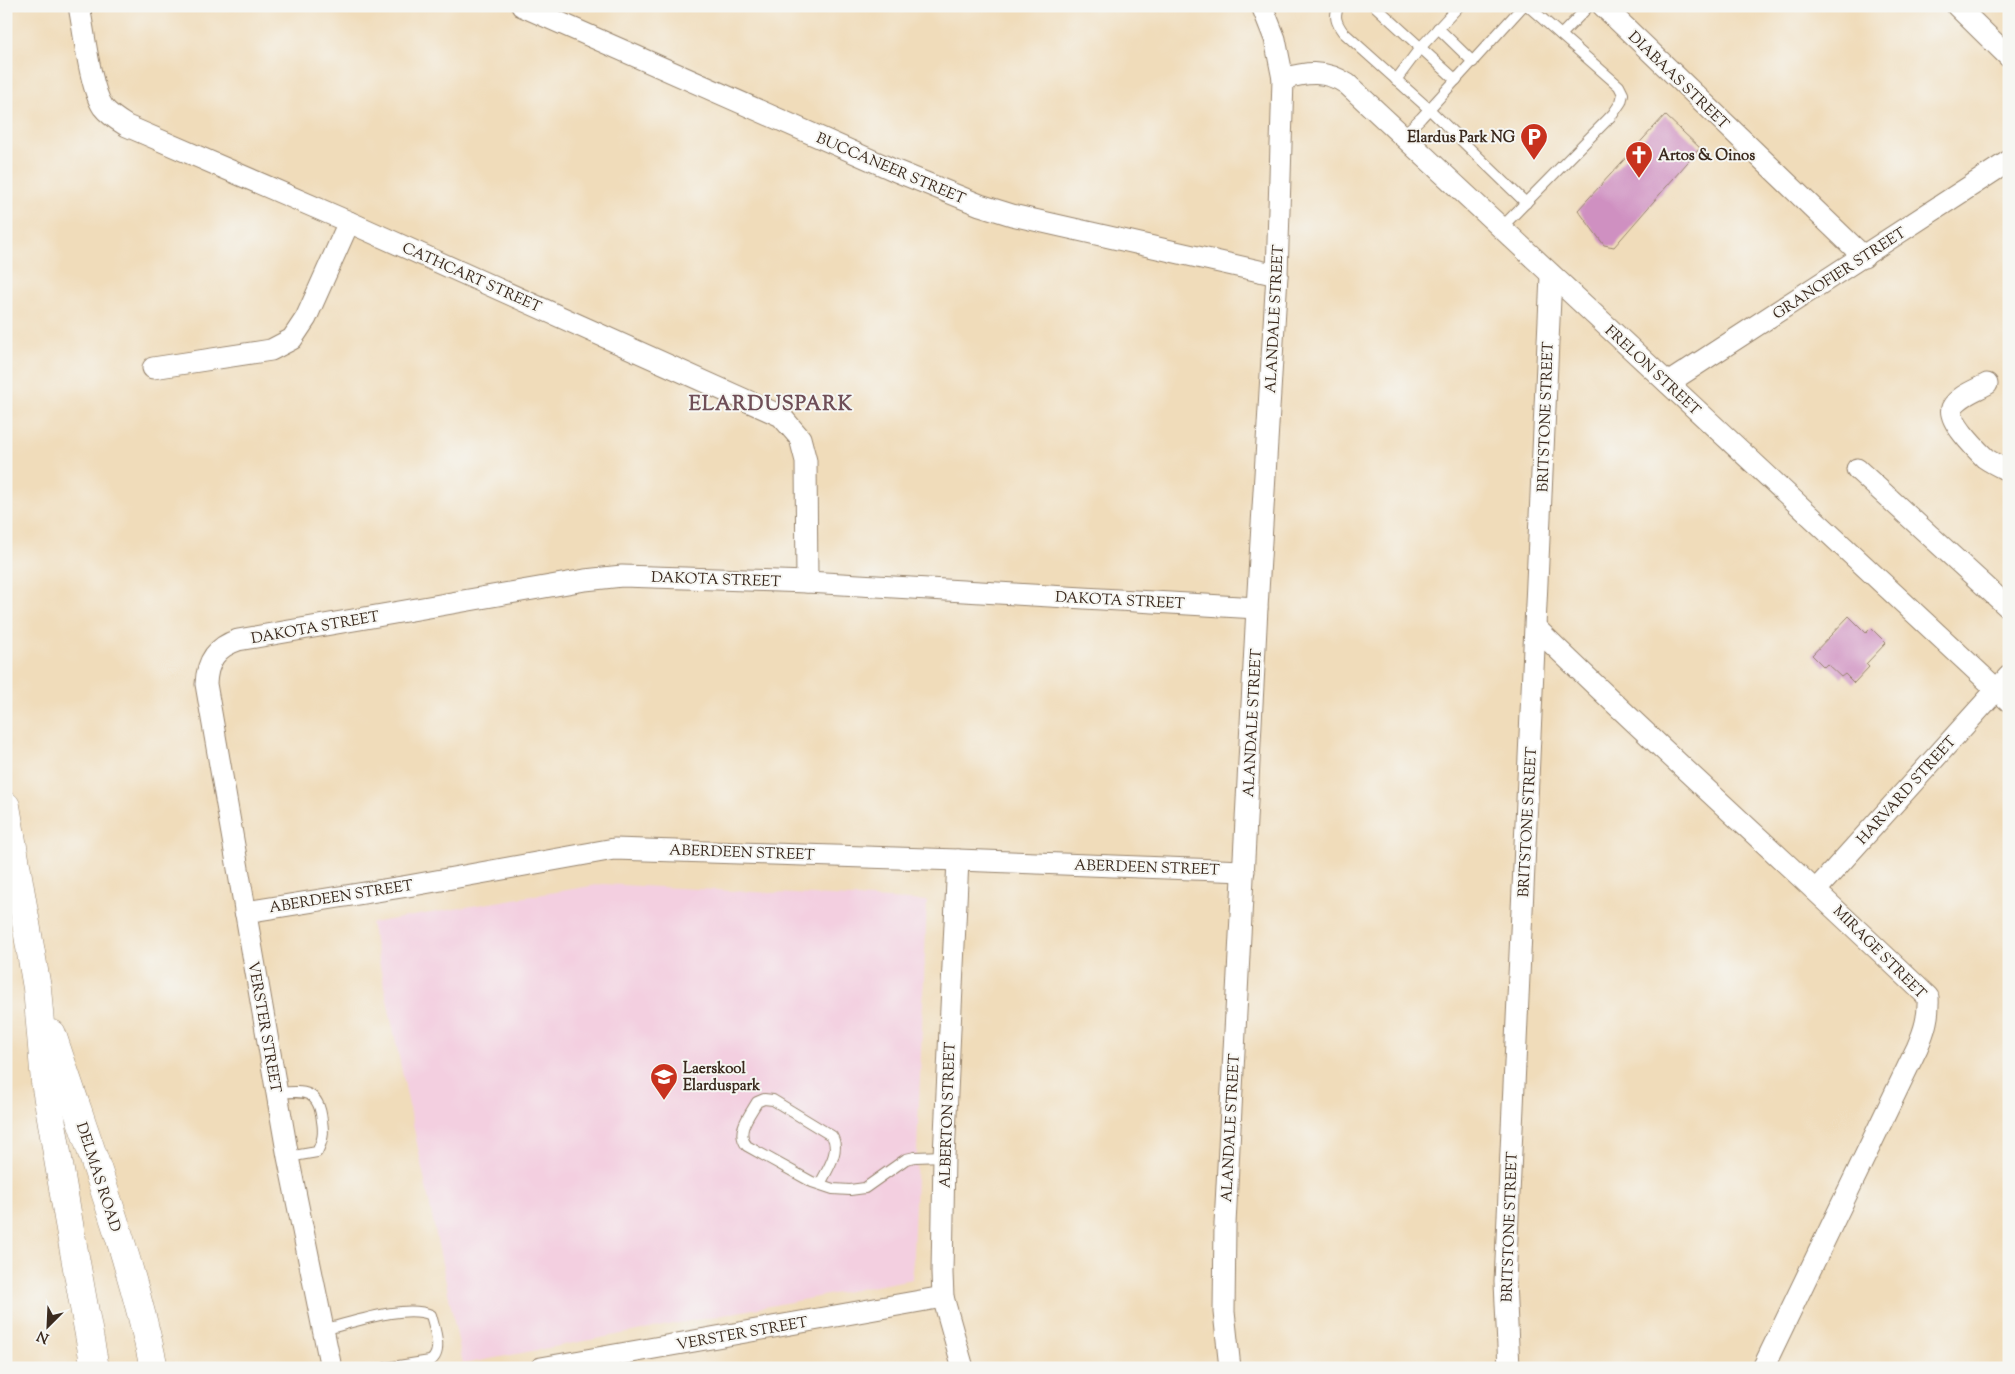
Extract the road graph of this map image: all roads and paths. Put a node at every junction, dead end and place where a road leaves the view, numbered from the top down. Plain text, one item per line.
1 (79, 6) edge
2 (522, 6) edge
3 (1262, 6) edge
4 (1339, 6) edge
5 (1375, 6) edge
6 (1523, 6) edge
7 (1528, 6) edge
8 (1589, 6) edge
9 (1603, 6) edge
10 (1956, 6) edge
11 (1453, 8) edge
12 (1438, 28) junction
13 (1561, 35) junction
14 (1420, 48) junction
15 (2009, 57) edge
16 (1473, 62) junction
17 (1283, 79) junction
18 (1396, 80) junction
19 (1456, 80) junction
20 (1429, 109) junction
21 (1402, 136) junction
22 (2009, 162) edge
23 (1526, 203) junction
24 (349, 222) junction
25 (1500, 228) junction
26 (1864, 257) junction
27 (1277, 275) junction
28 (1551, 276) junction
29 (153, 368) dead end
30 (1668, 383) junction
31 (1987, 384) dead end
32 (1857, 469) dead end
33 (2009, 471) edge
34 (807, 582) junction
35 (1257, 608) junction
36 (2009, 608) edge
37 (1536, 628) junction
38 (206, 684) joint
39 (2005, 689) edge
40 (6, 806) edge
41 (958, 860) junction
42 (1244, 872) junction
43 (1816, 890) junction
44 (245, 912) junction
45 (36, 988) junction
46 (277, 1093) junction
47 (944, 1156) junction
48 (288, 1157) junction
49 (820, 1184) junction
50 (943, 1297) junction
51 (322, 1330) junction
52 (95, 1368) edge
53 (154, 1368) edge
54 (331, 1368) edge
55 (386, 1368) edge
56 (541, 1368) edge
57 (963, 1368) edge
58 (1230, 1368) edge
59 (1508, 1368) edge
60 (1763, 1368) edge

1 - 24 street, CATHCART STREET
2 - 27 street, BUCCANEER STREET
3 - 17 street, ALANDALE STREET
4 - 18 lane
5 - 14 lane
6 - 16 lane
7 - 13 lane
8 - 13 lane
9 - 26 street, DIABAAS STREET
10 - 15 street
11 - 12 lane
12 - 14 lane
12 - 16 lane
13 - 23 lane
14 - 18 lane
14 - 19 lane
16 - 19 lane
17 - 21 street, FRELON STREET
17 - 27 street, ALANDALE STREET
18 - 20 lane
19 - 20 lane
20 - 21 lane
20 - 23 lane
21 - 25 street, FRELON STREET
22 - 26 street, GRANOFIER STREET
23 - 25 lane
24 - 29 street
24 - 34 street, CATHCART STREET
25 - 28 street, FRELON STREET
26 - 30 street, GRANOFIER STREET
27 - 35 street, ALANDALE STREET
28 - 30 street, FRELON STREET
28 - 37 street, BRITSTONE STREET
30 - 39 street, FRELON STREET
31 - 33 street
32 - 36 street
34 - 35 street, DAKOTA STREET
34 - 38 street, DAKOTA STREET
35 - 42 street, ALANDALE STREET
37 - 43 street, MIRAGE STREET
37 - 59 street, BRITSTONE STREET
38 - 44 street, VERSTER STREET
39 - 43 street, HARVARD STREET
40 - 45 main road, DELMAS ROAD
41 - 42 street, ABERDEEN STREET
41 - 44 street, ABERDEEN STREET
41 - 47 street, ALBERTON STREET
42 - 58 street, ALANDALE STREET
43 - 60 street, MIRAGE STREET
44 - 46 street, VERSTER STREET
45 - 52 main road, DELMAS ROAD
45 - 53 main road, DELMAS ROAD
46 - 48 street, VERSTER STREET
46 - 48 lane
47 - 49 lane
47 - 50 street, ALBERTON STREET
48 - 51 street, VERSTER STREET
49 - 49 lane
50 - 56 street, VERSTER STREET
50 - 57 street, ALBERTON STREET
51 - 54 street, VERSTER STREET
51 - 55 lane

